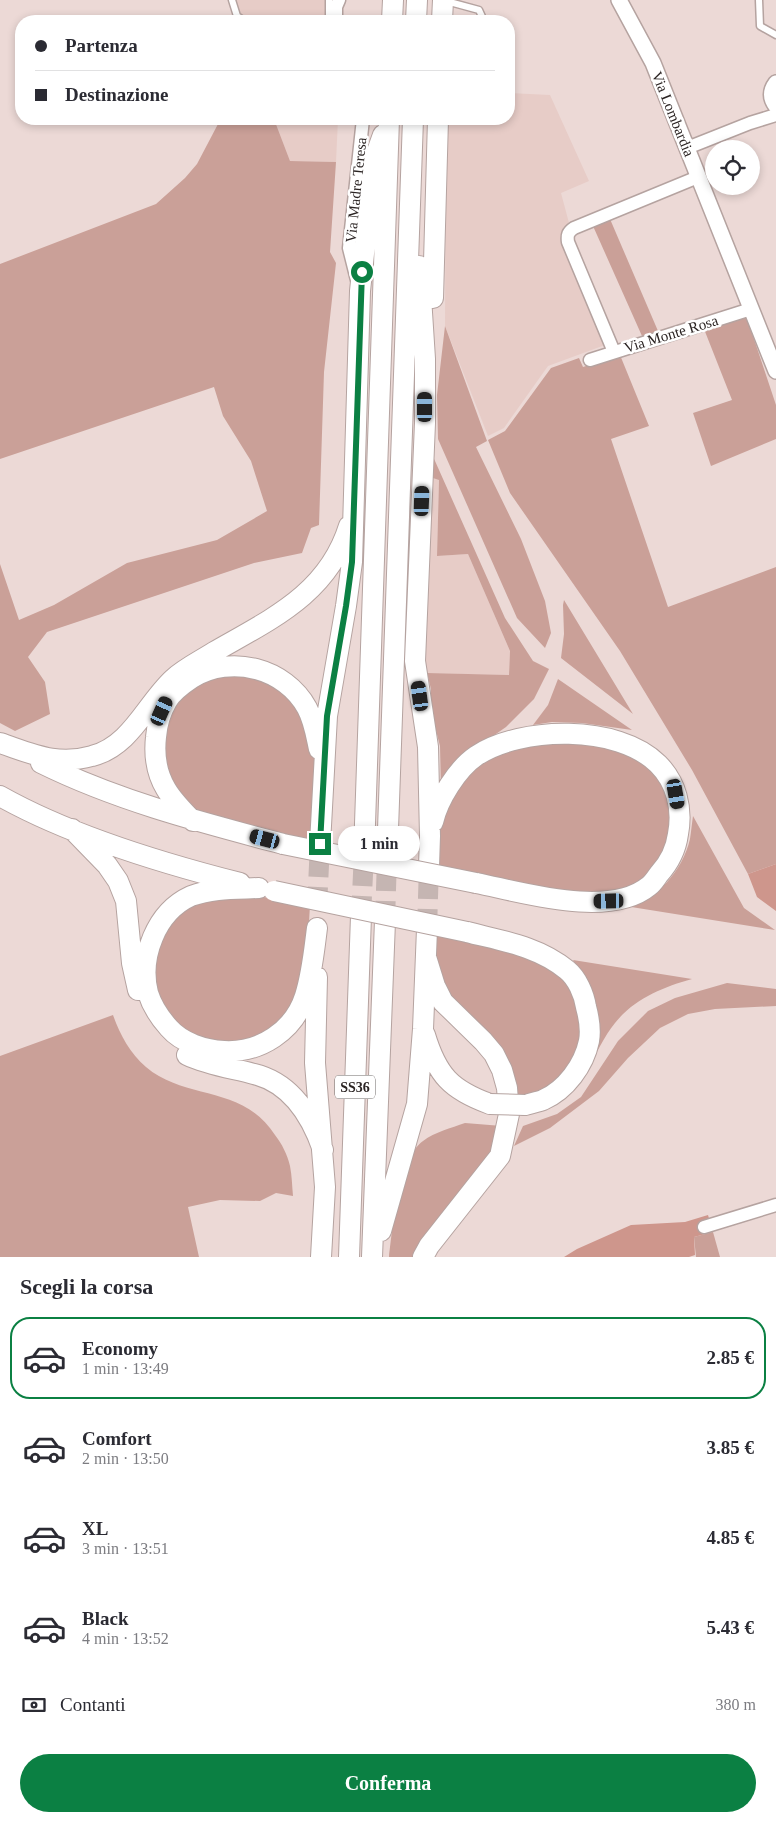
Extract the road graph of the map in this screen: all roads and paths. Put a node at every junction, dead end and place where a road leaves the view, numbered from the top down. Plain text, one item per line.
1 (232, 0) edge
2 (329, 0) edge
3 (339, 0) edge
4 (393, 0) edge
5 (443, 0) edge
6 (619, 0) edge
7 (759, 0) edge
8 (237, 15) edge
9 (328, 15) edge
10 (336, 15) edge
11 (392, 15) edge
12 (442, 15) edge
13 (481, 15) edge
14 (776, 35) edge
15 (776, 82) edge
16 (774, 102) edge
17 (776, 115) edge
18 (750, 123) junction
19 (362, 125) edge
20 (386, 125) edge
21 (388, 125) edge
22 (413, 125) edge
23 (438, 125) edge
24 (412, 144) junction
25 (687, 148) junction
26 (698, 177) junction
27 (360, 291) junction
28 (751, 309) junction
29 (614, 352) junction
30 (425, 359) junction
31 (590, 360) dead end
32 (775, 365) edge
33 (354, 510) junction
34 (0, 743) edge
35 (0, 796) edge
36 (322, 801) junction
37 (194, 821) junction
38 (72, 829) junction
39 (430, 836) junction
40 (320, 844) tunnel mouth
41 (364, 853) tunnel mouth
42 (387, 858) tunnel mouth
43 (429, 866) tunnel mouth
44 (266, 890) junction
45 (318, 907) tunnel mouth
46 (361, 916) tunnel mouth
47 (385, 921) tunnel mouth
48 (317, 928) junction
49 (427, 929) tunnel mouth
50 (426, 957) junction
51 (423, 1029) junction
52 (323, 1150) junction
53 (775, 1209) edge
54 (704, 1227) dead end
55 (321, 1257) edge
56 (349, 1257) edge
57 (373, 1257) edge
58 (423, 1257) edge

1 - 8 lane
2 - 9 lane
3 - 10 street
4 - 11 highway
5 - 12 highway
5 - 13 lane
6 - 25 street, Via Lombardia
7 - 14 lane
15 - 16 street
16 - 18 street
17 - 18 street
18 - 25 street
19 - 27 street, Via Madre Teresa
20 - 27 highway
21 - 41 highway
22 - 24 highway
23 - 30 highway
24 - 30 highway
24 - 42 highway
25 - 26 street, Via Lombardia
26 - 28 street, Via Lombardia
26 - 29 street
27 - 33 highway
28 - 29 street, Via Monte Rosa
28 - 32 street, Via Lombardia
29 - 31 street, Via Monte Rosa
30 - 39 highway
33 - 34 highway
33 - 36 highway
34 - 37 highway
35 - 38 highway
36 - 37 highway
36 - 40 highway
37 - 39 highway, bridge
38 - 44 highway
38 - 52 highway
39 - 43 highway
44 - 48 highway
44 - 51 highway, bridge
45 - 48 highway
46 - 56 highway, SS36
47 - 57 highway, SS36
48 - 52 highway
49 - 50 highway
50 - 51 highway
50 - 58 highway
51 - 57 highway
52 - 55 highway
53 - 54 street

